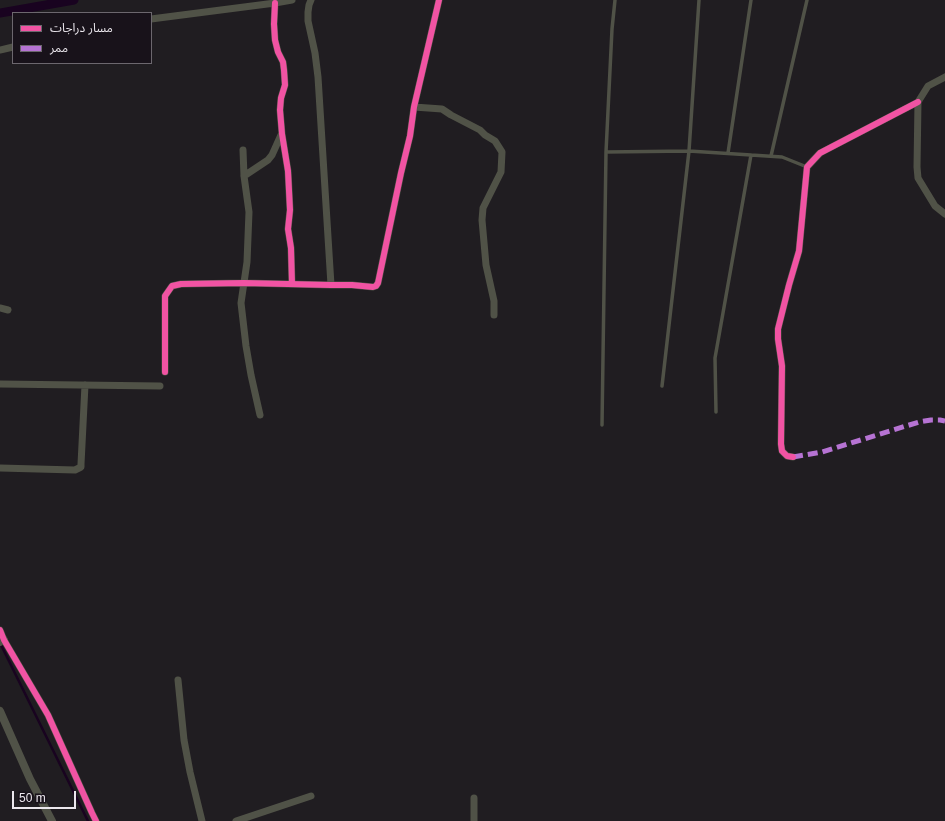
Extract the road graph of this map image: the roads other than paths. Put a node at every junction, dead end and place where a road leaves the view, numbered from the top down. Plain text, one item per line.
1 (292, 0) edge
2 (311, 0) edge
3 (439, 0) edge
4 (615, 0) edge
5 (700, 0) edge
6 (751, 0) edge
7 (807, 0) edge
8 (275, 3) junction
9 (152, 20) edge
10 (12, 47) edge
11 (0, 50) edge
12 (945, 77) edge
13 (918, 102) junction
14 (414, 107) junction
15 (282, 134) junction
16 (243, 150) dead end
17 (690, 151) junction
18 (606, 152) junction
19 (728, 154) junction
20 (751, 155) junction
21 (771, 156) junction
22 (807, 168) junction
23 (244, 176) junction
24 (945, 214) edge
25 (244, 283) junction
26 (292, 284) junction
27 (331, 285) junction
28 (0, 308) edge
29 (8, 310) dead end
30 (494, 315) dead end
31 (164, 372) dead end
32 (0, 384) edge
33 (85, 385) junction
34 (160, 386) dead end
35 (662, 386) dead end
36 (716, 412) dead end
37 (260, 415) dead end
38 (602, 425) dead end
39 (793, 457) dead end
40 (0, 468) edge
41 (0, 630) edge
42 (1, 641) edge
43 (178, 680) dead end
44 (0, 711) edge
45 (311, 796) dead end
46 (474, 798) dead end
47 (52, 821) edge
48 (96, 821) edge
49 (202, 821) edge
50 (236, 821) edge
51 (474, 821) edge

1 - 8 street
2 - 27 street
3 - 14 street
4 - 18 lane
5 - 17 lane
6 - 19 lane
7 - 21 lane
8 - 9 street
8 - 15 street
10 - 11 street
12 - 13 street
13 - 22 street
13 - 24 street
14 - 27 street
14 - 30 street
15 - 23 street
15 - 26 street
16 - 23 street
17 - 18 lane
17 - 19 lane
17 - 35 lane
18 - 38 lane
19 - 20 lane
20 - 21 lane
20 - 36 lane
21 - 22 lane
22 - 39 street
23 - 25 street
25 - 26 street
25 - 31 street
25 - 37 street
26 - 27 street
28 - 29 street
32 - 33 street
33 - 34 street
33 - 40 street
41 - 42 street
42 - 48 street
43 - 49 street
44 - 47 street
45 - 50 street
46 - 51 street

